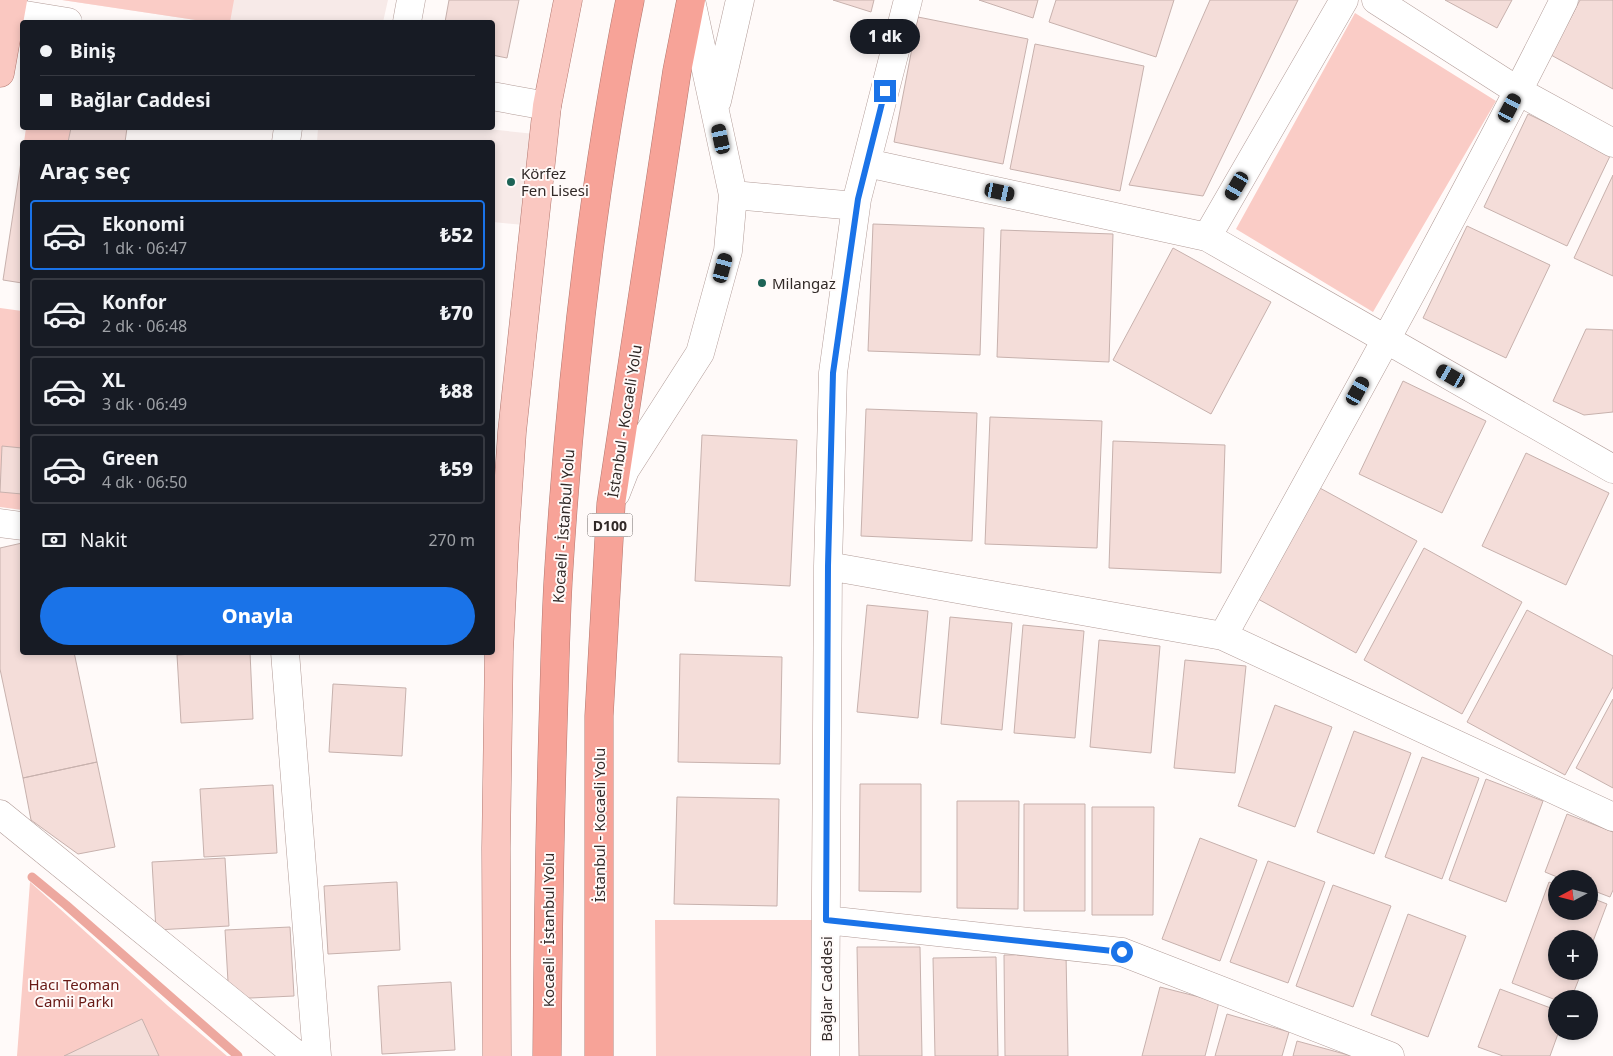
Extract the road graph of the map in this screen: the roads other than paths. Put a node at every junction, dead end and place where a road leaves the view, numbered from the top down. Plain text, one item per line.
1 (411, 0) edge
2 (568, 0) edge
3 (630, 0) edge
4 (691, 0) edge
5 (740, 0) edge
6 (908, 0) edge
7 (1344, 0) edge
8 (1376, 0) edge
9 (1564, 0) edge
10 (8, 8) edge
11 (59, 20) edge
12 (406, 20) edge
13 (0, 72) edge
14 (1518, 91) junction
15 (495, 97) edge
16 (547, 106) junction
17 (715, 110) junction
18 (1613, 143) edge
19 (867, 163) junction
20 (733, 195) junction
21 (856, 206) junction
22 (1207, 237) junction
23 (1387, 338) junction
24 (1613, 469) edge
25 (611, 504) junction
26 (0, 523) edge
27 (20, 526) edge
28 (499, 533) edge
29 (828, 566) junction
30 (1223, 636) junction
31 (285, 655) edge
32 (0, 814) edge
33 (1613, 817) edge
34 (826, 920) junction
35 (298, 1056) edge
36 (317, 1056) edge
37 (497, 1056) edge
38 (547, 1056) edge
39 (599, 1056) edge
40 (825, 1056) edge
41 (1390, 1056) edge

1 - 12 street
2 - 16 main road
3 - 38 highway, Kocaeli - İstanbul Yolu
4 - 17 street
4 - 25 highway, İstanbul - Kocaeli Yolu / D100
5 - 17 street
6 - 19 street, Bağlar Caddesi
7 - 22 street
8 - 14 street
9 - 14 street
10 - 11 street
10 - 13 main road
14 - 18 street
14 - 23 street
15 - 16 street
16 - 28 main road
17 - 20 street
19 - 21 street, Bağlar Caddesi
19 - 22 street
20 - 21 street
20 - 25 street
21 - 29 street, Bağlar Caddesi
22 - 23 street
23 - 24 street
23 - 30 street
25 - 39 highway, İstanbul - Kocaeli Yolu / D100
26 - 27 street
28 - 37 main road
29 - 30 street
29 - 34 street, Bağlar Caddesi
30 - 33 street
31 - 36 street
32 - 35 street
34 - 40 street, Bağlar Caddesi
34 - 41 street

